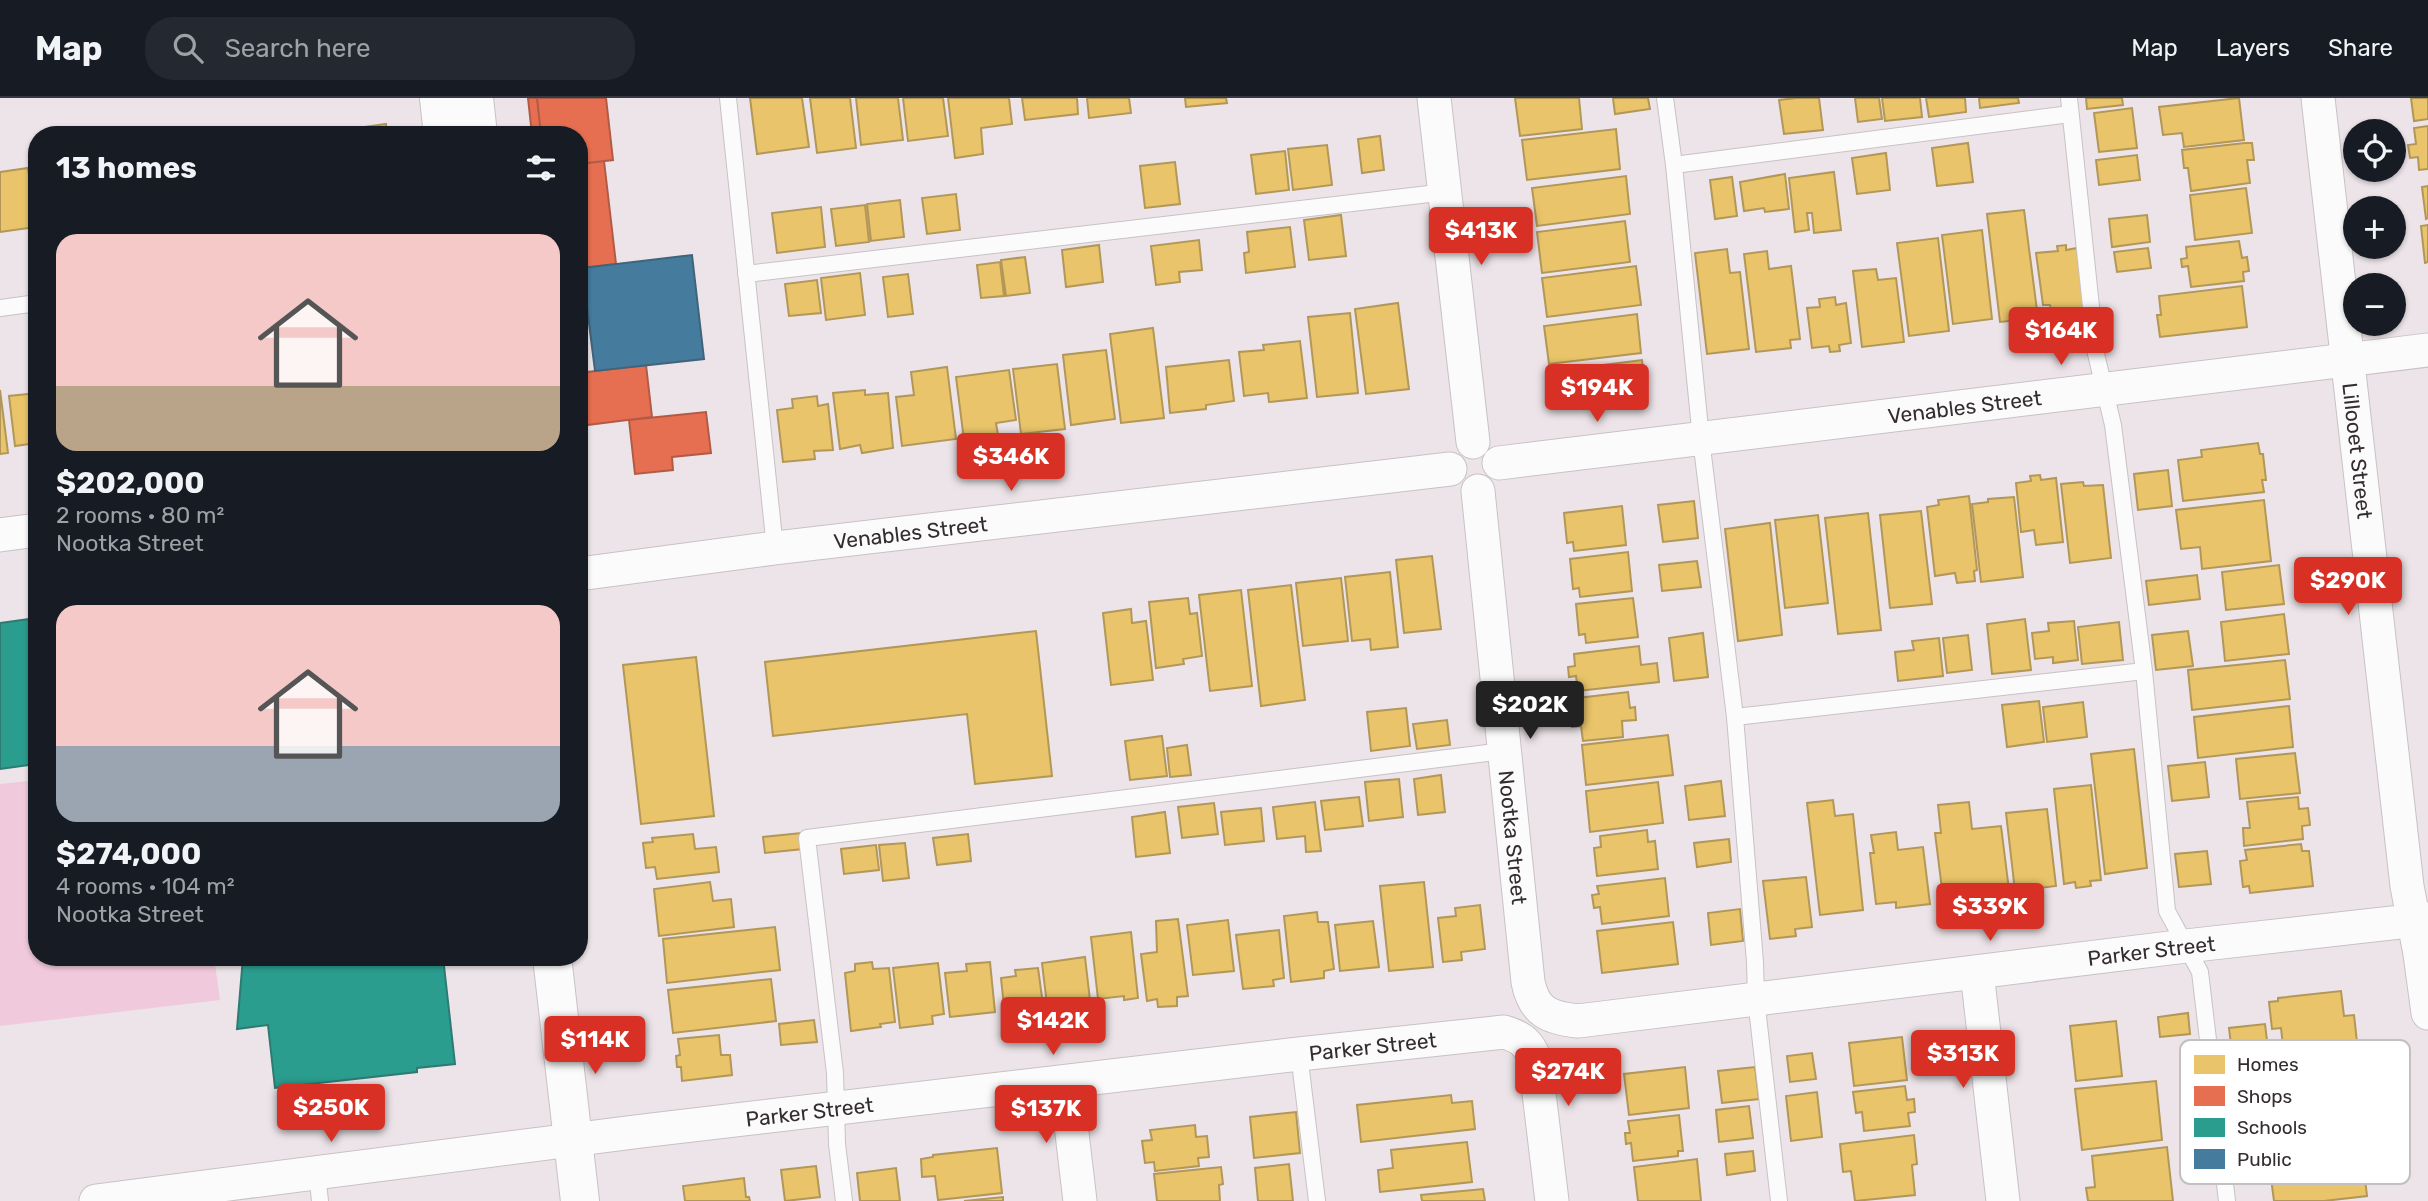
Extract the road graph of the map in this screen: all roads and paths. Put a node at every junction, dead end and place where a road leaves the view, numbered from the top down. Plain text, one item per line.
1 (439, 98) edge
2 (474, 98) edge
3 (728, 98) edge
4 (1434, 98) edge
5 (1665, 98) edge
6 (2318, 98) edge
7 (2070, 106) edge
8 (442, 126) edge
9 (477, 126) edge
10 (1674, 165) junction
11 (1446, 192) junction
12 (746, 274) junction
13 (28, 304) edge
14 (0, 308) edge
15 (2428, 350) edge
16 (2346, 360) junction
17 (2105, 390) junction
18 (1701, 439) junction
19 (1473, 442) junction
20 (1500, 463) junction
21 (1450, 469) junction
22 (1478, 491) junction
23 (28, 531) edge
24 (0, 535) edge
25 (775, 548) junction
26 (588, 573) edge
27 (2144, 671) junction
28 (1735, 717) junction
29 (1503, 751) junction
30 (2421, 920) edge
31 (2186, 946) junction
32 (553, 966) edge
33 (1977, 972) junction
34 (1756, 999) junction
35 (1542, 1011) joint
36 (2428, 1013) edge
37 (2208, 1040) edge
38 (1299, 1054) junction
39 (1066, 1083) junction
40 (836, 1110) junction
41 (572, 1140) junction
42 (318, 1187) edge
43 (96, 1201) edge
44 (580, 1201) edge
45 (844, 1201) edge
46 (1080, 1201) edge
47 (1317, 1201) edge
48 (1552, 1201) edge
49 (1779, 1201) edge
50 (2003, 1201) edge

1 - 8 street
2 - 9 street
3 - 12 lane
4 - 11 street
5 - 10 lane
6 - 16 street, Lillooet Street
7 - 10 lane
7 - 17 lane
10 - 18 lane
11 - 12 lane
11 - 19 street
12 - 25 lane
13 - 14 lane
15 - 16 street, Venables Street
16 - 17 street, Venables Street
16 - 30 street, Lillooet Street
17 - 18 street, Venables Street
17 - 27 lane
18 - 20 street, Venables Street
18 - 28 lane
19 - 20 street
19 - 21 street
20 - 22 street
21 - 22 street
21 - 25 street, Venables Street
22 - 29 street, Nootka Street
23 - 24 street
25 - 26 street, Venables Street
27 - 28 lane
27 - 31 lane
28 - 34 lane
29 - 35 street, Nootka Street
29 - 40 lane
30 - 31 street, Parker Street
30 - 36 street, Lillooet Street
31 - 33 street, Parker Street
31 - 37 lane
32 - 41 street
33 - 34 street, Parker Street
33 - 50 street
34 - 35 street, Parker Street
34 - 49 lane
38 - 39 street, Parker Street
38 - 47 lane
38 - 48 street, Parker Street
39 - 40 street, Parker Street
39 - 46 street
40 - 41 street, Parker Street
40 - 45 lane
41 - 42 street, Parker Street
41 - 44 street
42 - 43 street, Parker Street

